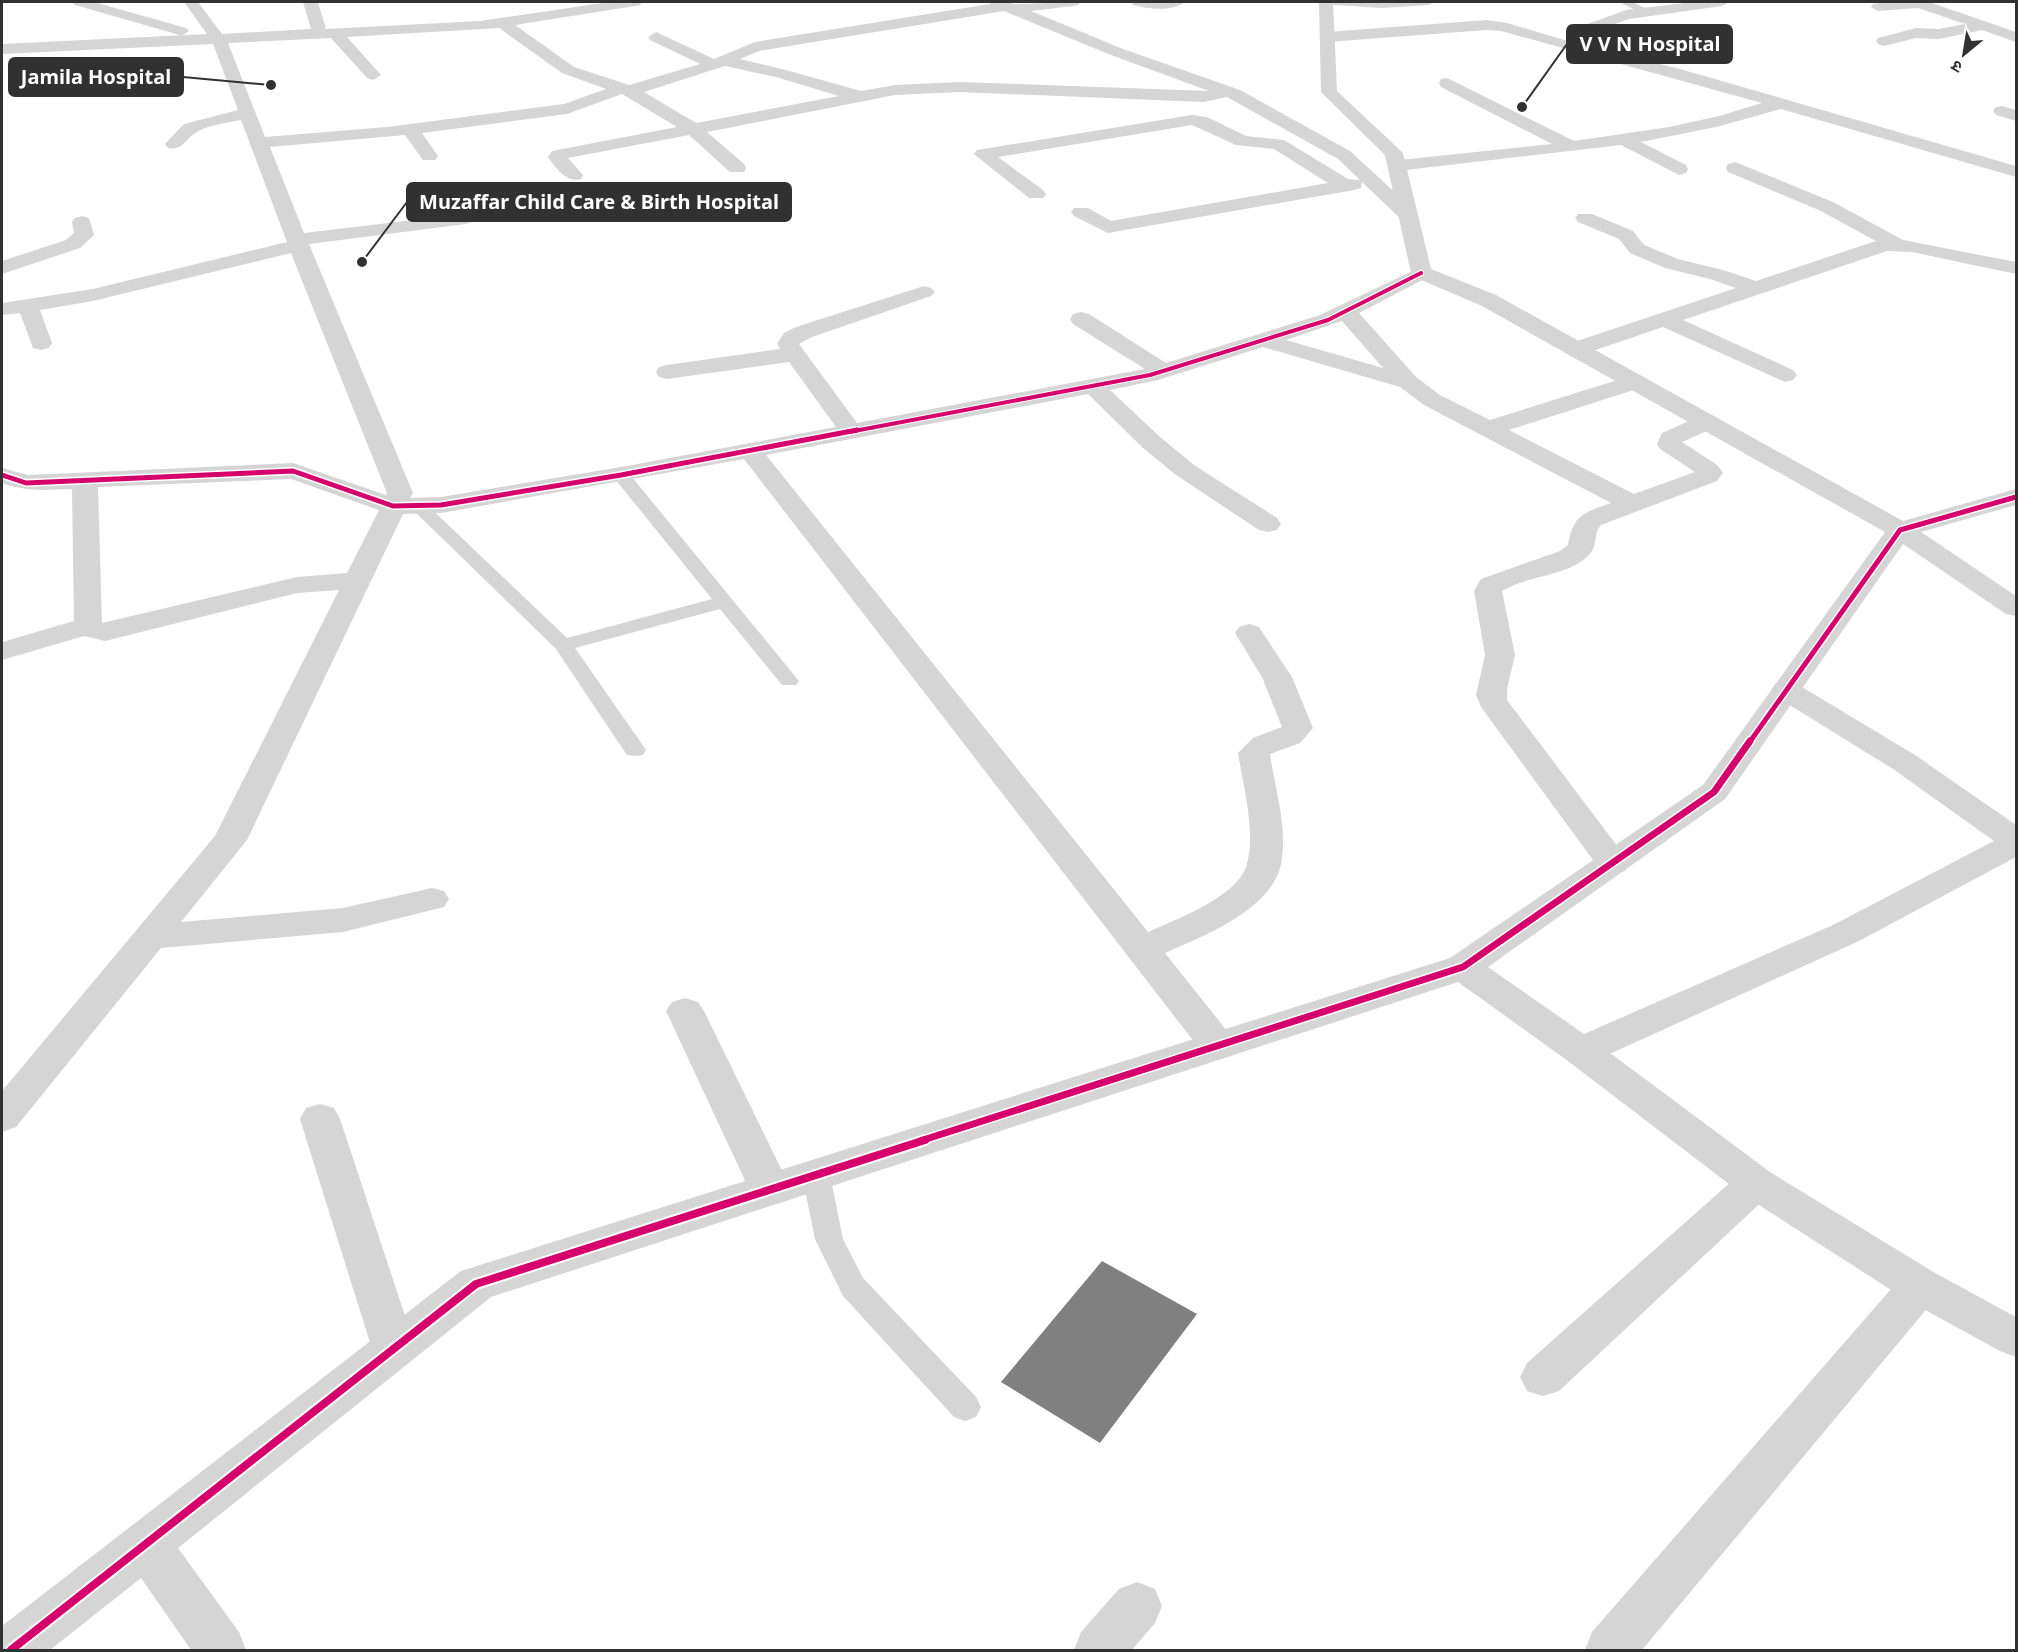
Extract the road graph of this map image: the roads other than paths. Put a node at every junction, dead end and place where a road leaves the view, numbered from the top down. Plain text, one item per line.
1 (80, 2) edge
2 (191, 2) edge
3 (311, 2) edge
4 (636, 2) edge
5 (1073, 2) edge
6 (1138, 2) edge
7 (1177, 2) edge
8 (1326, 2) edge
9 (1334, 2) edge
10 (1429, 2) edge
11 (1624, 2) edge
12 (1722, 2) edge
13 (1918, 2) edge
14 (1004, 5) edge
15 (1878, 7) dead end
16 (1646, 11) junction
17 (504, 24) junction
18 (1984, 25) junction
19 (336, 34) junction
20 (1941, 34) junction
21 (319, 35) junction
22 (217, 37) junction
23 (656, 37) dead end
24 (1327, 37) junction
25 (2016, 37) edge
26 (1884, 41) dead end
27 (1972, 42) dead end
28 (147, 43) junction
29 (1572, 47) junction
30 (2, 49) edge
31 (148, 59) dead end
32 (720, 63) junction
33 (995, 74) dead end
34 (374, 75) dead end
35 (1447, 83) dead end
36 (1025, 89) junction
37 (625, 90) junction
38 (1229, 92) junction
39 (859, 97) junction
40 (1778, 104) junction
41 (247, 113) junction
42 (692, 128) junction
43 (410, 129) junction
44 (1622, 139) junction
45 (259, 143) junction
46 (174, 144) dead end
47 (1570, 146) junction
48 (429, 156) dead end
49 (1397, 165) junction
50 (737, 168) dead end
51 (1735, 168) dead end
52 (1679, 169) dead end
53 (2016, 172) edge
54 (574, 175) dead end
55 (1372, 181) junction
56 (1344, 185) junction
57 (1036, 194) dead end
58 (465, 201) dead end
59 (1081, 212) dead end
60 (1408, 216) junction
61 (1585, 218) dead end
62 (82, 222) dead end
63 (297, 243) junction
64 (1896, 244) junction
65 (2, 268) edge
66 (2016, 268) edge
67 (1421, 273) junction
68 (1758, 289) junction
69 (924, 292) dead end
70 (28, 305) junction
71 (2, 309) edge
72 (1345, 311) junction
73 (1081, 319) dead end
74 (1665, 320) junction
75 (1263, 340) junction
76 (41, 343) dead end
77 (1576, 349) junction
78 (795, 354) junction
79 (1164, 370) junction
80 (667, 372) dead end
81 (1785, 375) dead end
82 (1408, 382) junction
83 (1635, 382) junction
84 (1093, 386) junction
85 (1707, 422) junction
86 (1488, 429) junction
87 (851, 431) junction
88 (750, 450) junction
89 (2, 475) edge
90 (621, 475) junction
91 (85, 481) junction
92 (2016, 497) edge
93 (1633, 504) junction
94 (405, 506) junction
95 (1268, 524) dead end
96 (1900, 530) junction
97 (357, 580) junction
98 (725, 602) junction
99 (2016, 608) edge
100 (88, 626) junction
101 (1249, 633) dead end
102 (562, 645) junction
103 (2, 651) edge
104 (789, 681) dead end
105 (1786, 690) junction
106 (636, 750) dead end
107 (1613, 863) junction
108 (432, 899) dead end
109 (150, 937) junction
110 (1142, 949) junction
111 (1463, 967) junction
112 (685, 1011) dead end
113 (1218, 1046) junction
114 (1581, 1051) junction
115 (2, 1117) edge
116 (320, 1119) dead end
117 (816, 1175) junction
118 (1756, 1183) junction
119 (770, 1189) junction
120 (1920, 1286) junction
121 (2016, 1338) edge
122 (394, 1349) junction
123 (1544, 1377) dead end
124 (965, 1407) dead end
125 (146, 1544) junction
126 (1137, 1606) dead end
127 (11, 1650) edge
128 (221, 1650) edge
129 (1099, 1650) edge
130 (1610, 1650) edge

1 - 22 street
2 - 22 street
3 - 21 street
4 - 17 street
5 - 14 street
6 - 7 street
8 - 24 street
9 - 10 lane
11 - 16 lane
12 - 16 street
13 - 15 street
13 - 18 street
14 - 32 street
14 - 38 street
16 - 29 street
17 - 19 street
17 - 37 street
18 - 20 street
18 - 25 street
19 - 21 street
19 - 34 street
20 - 26 street
20 - 27 street
21 - 22 street
22 - 28 street
22 - 41 street
23 - 32 street
24 - 29 street
24 - 49 street
28 - 30 street
28 - 31 street
29 - 40 street
32 - 37 street
32 - 39 street
33 - 36 street
35 - 47 street
36 - 38 street
36 - 39 street
37 - 42 street
37 - 43 street
38 - 55 street
39 - 42 street
40 - 44 street
40 - 53 street
41 - 45 street
41 - 46 street
42 - 50 street
42 - 54 street
43 - 45 street
43 - 48 street
44 - 47 street
44 - 52 street
45 - 63 street
47 - 49 street
49 - 60 street
51 - 64 street
55 - 56 street
55 - 60 street
56 - 57 street
56 - 59 street
58 - 63 street
60 - 67 street
61 - 68 street
62 - 65 street
63 - 70 street
63 - 94 street
64 - 66 street
64 - 68 street
67 - 72 street
67 - 77 street
68 - 74 street
69 - 78 street
70 - 71 street
70 - 76 street
72 - 75 street
72 - 82 street
73 - 79 street
74 - 77 street
74 - 81 street
75 - 79 street
75 - 82 street
77 - 83 street
78 - 80 street
78 - 87 street
79 - 84 street
82 - 86 street
83 - 85 street
83 - 86 street
84 - 87 street
84 - 95 street
85 - 93 street
85 - 96 street
86 - 93 street
87 - 88 street
88 - 90 street
88 - 110 street
89 - 91 street
90 - 94 street
90 - 98 lane
91 - 94 street
91 - 100 street
92 - 96 street
93 - 107 street
94 - 97 street
94 - 102 lane
96 - 99 street
96 - 105 street
97 - 100 street
97 - 109 street
98 - 102 lane
98 - 104 lane
100 - 103 street
101 - 110 street
102 - 106 lane
105 - 107 street
105 - 114 street
107 - 111 street
108 - 109 street
109 - 115 street
110 - 113 street
111 - 113 street
111 - 114 street
112 - 119 street
113 - 117 street
114 - 118 street
116 - 122 street
117 - 119 street
117 - 124 lane
118 - 120 street
118 - 123 street
119 - 122 street
120 - 121 street
120 - 130 street
122 - 125 street
125 - 127 street
125 - 128 street
126 - 129 street

